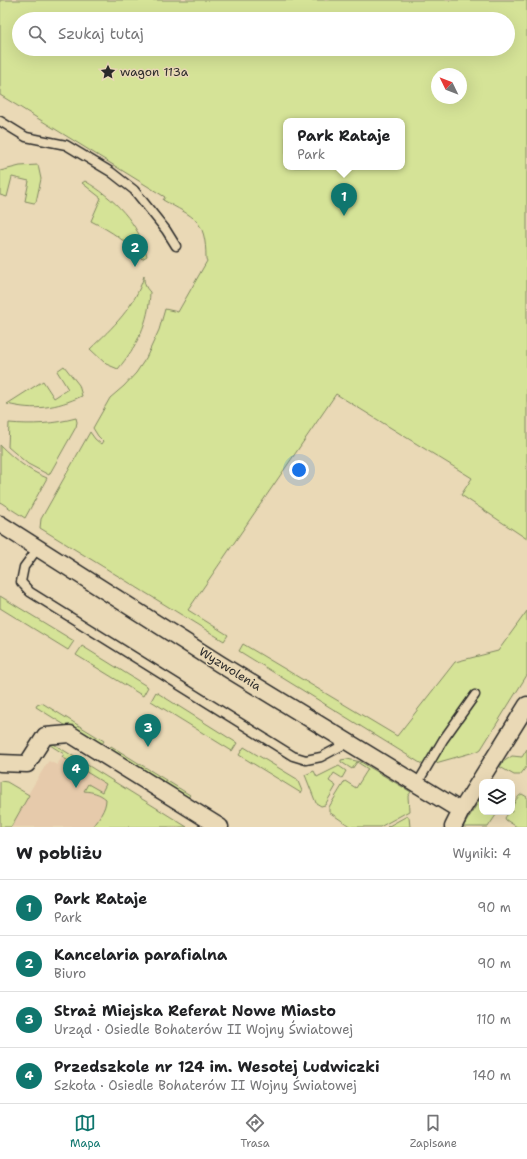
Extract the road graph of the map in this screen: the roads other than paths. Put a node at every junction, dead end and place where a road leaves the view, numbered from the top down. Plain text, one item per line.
1 (0, 121) edge
2 (176, 246) dead end
3 (0, 524) edge
4 (38, 548) junction
5 (475, 695) dead end
6 (527, 705) edge
7 (350, 742) junction
8 (0, 763) edge
9 (417, 784) junction
10 (461, 811) junction
11 (220, 827) edge
12 (453, 827) edge

1 - 2 lane
3 - 4 street, Wyzwolenia
4 - 7 street, Wyzwolenia
4 - 7 lane
5 - 9 lane
6 - 10 street
7 - 9 street, Wyzwolenia
8 - 11 street
9 - 10 street, Wyzwolenia
10 - 12 street

